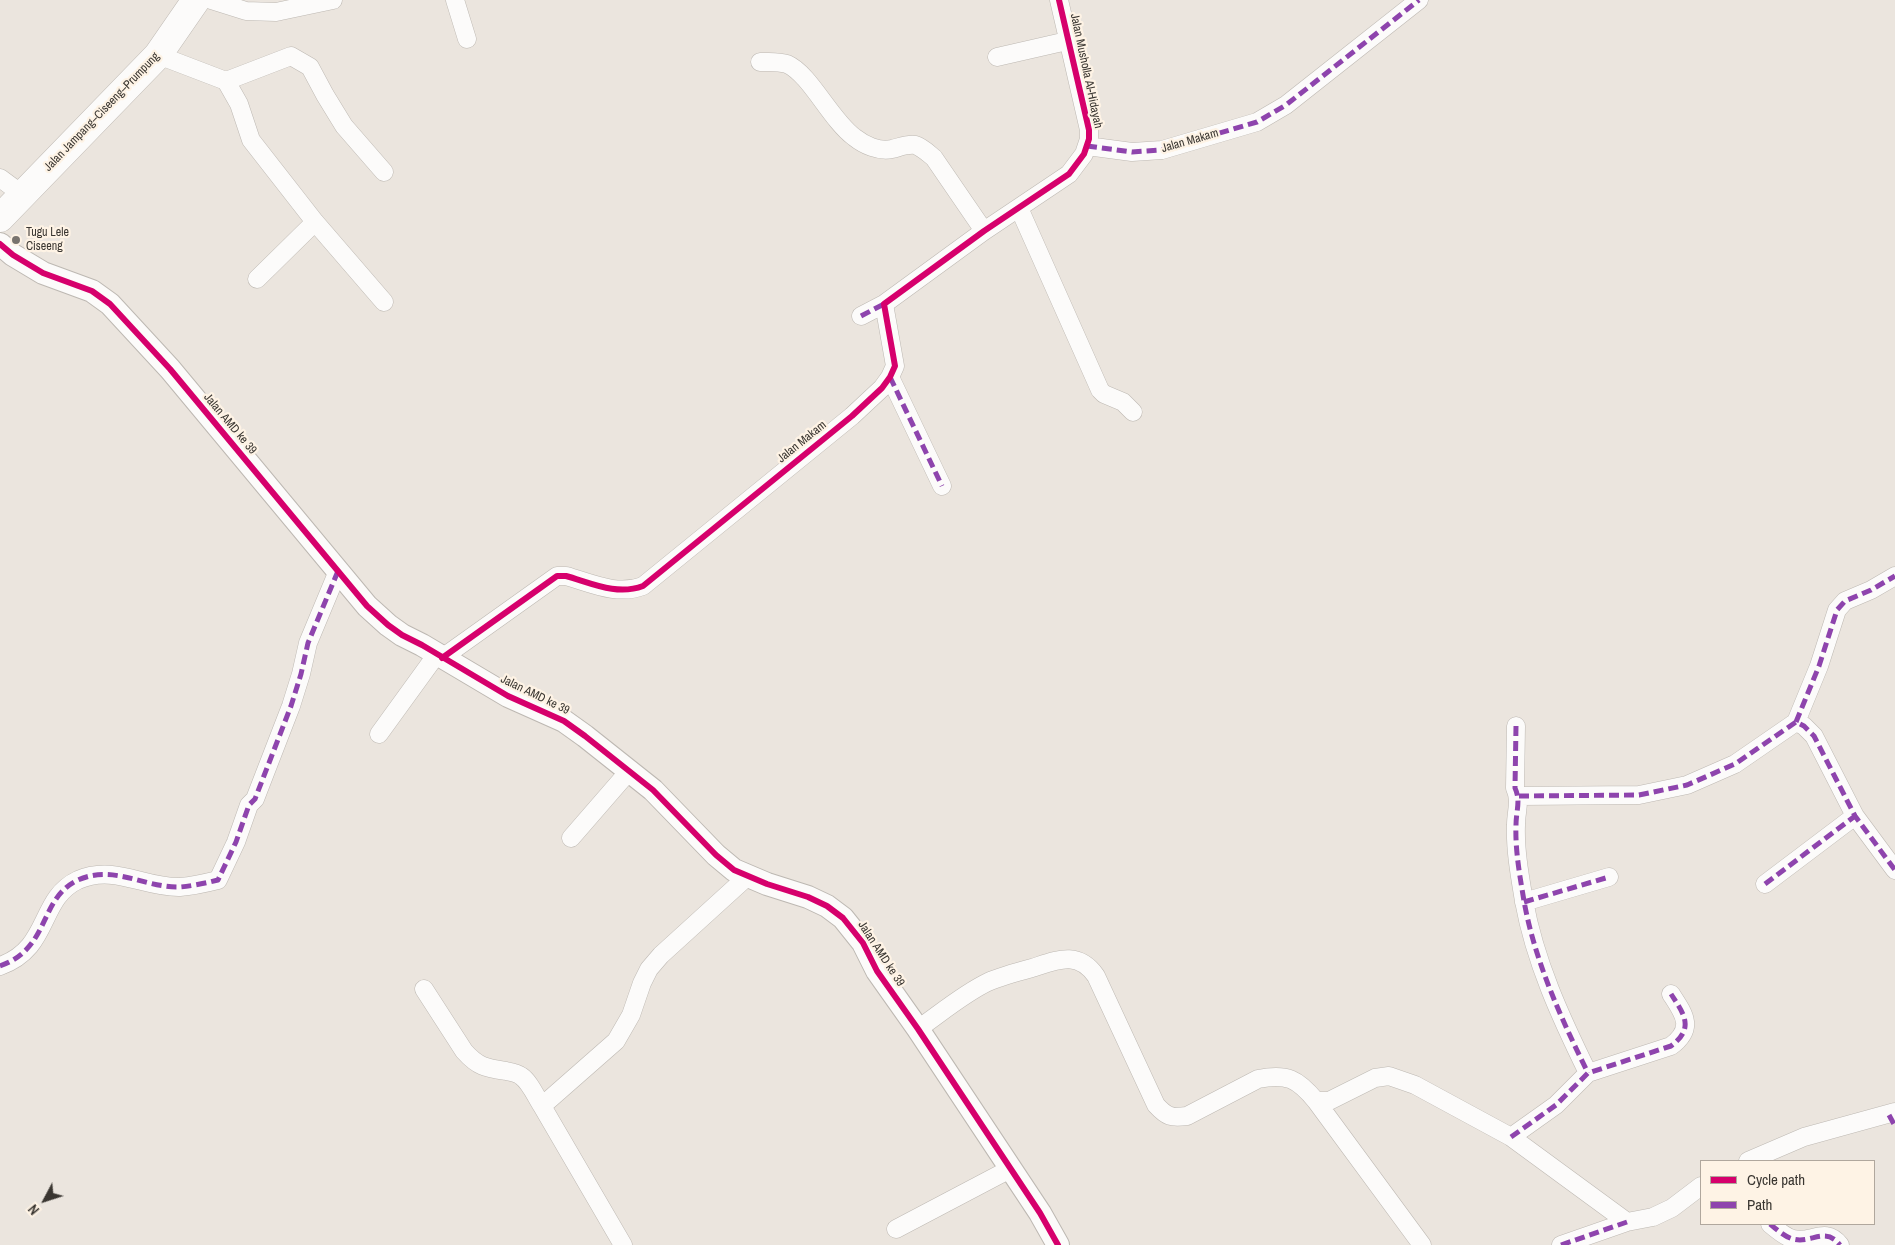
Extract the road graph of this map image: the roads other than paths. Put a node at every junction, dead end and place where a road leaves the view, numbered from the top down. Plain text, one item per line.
1 (196, 0) edge
2 (211, 0) edge
3 (333, 0) edge
4 (455, 0) edge
5 (1059, 0) edge
6 (1418, 0) edge
7 (467, 39) dead end
8 (1067, 41) junction
9 (158, 55) junction
10 (997, 58) dead end
11 (760, 62) dead end
12 (226, 81) junction
13 (1087, 146) junction
14 (384, 172) dead end
15 (0, 178) edge
16 (23, 195) junction
17 (1019, 208) junction
18 (0, 218) edge
19 (315, 222) junction
20 (984, 231) junction
21 (0, 244) edge
22 (257, 279) dead end
23 (384, 302) dead end
24 (884, 304) junction
25 (861, 316) dead end
26 (890, 377) junction
27 (1132, 412) dead end
28 (942, 486) dead end
29 (338, 571) junction
30 (1895, 576) edge
31 (440, 656) junction
32 (1796, 722) junction
33 (1516, 726) dead end
34 (379, 734) dead end
35 (630, 770) junction
36 (1519, 796) junction
37 (1855, 816) junction
38 (571, 838) dead end
39 (1895, 870) edge
40 (749, 875) junction
41 (1609, 877) dead end
42 (1765, 884) dead end
43 (1524, 902) junction
44 (0, 966) edge
45 (424, 989) dead end
46 (1671, 994) dead end
47 (918, 1029) junction
48 (1588, 1073) junction
49 (1316, 1101) junction
50 (542, 1106) junction
51 (1893, 1118) edge
52 (1511, 1137) junction
53 (1750, 1160) edge
54 (1010, 1169) junction
55 (1700, 1187) edge
56 (1627, 1222) junction
57 (1771, 1225) edge
58 (896, 1229) dead end
59 (1054, 1244) edge
60 (623, 1245) edge
61 (1422, 1245) edge
62 (1561, 1245) edge
63 (1840, 1245) edge

1 - 9 main road, Jalan Jampang–Ciseeng–Prumpung
2 - 3 street
4 - 7 street
5 - 8 street, Jalan Musholla Al-Hidayah
6 - 13 street, Jalan Makam
8 - 10 street
8 - 13 street, Jalan Musholla Al-Hidayah
9 - 12 street
9 - 16 main road, Jalan Jampang–Ciseeng–Prumpung
11 - 20 street
12 - 14 street
12 - 19 street
13 - 17 street
15 - 16 street
16 - 18 main road, Jalan Jampang–Ciseeng–Prumpung
17 - 20 street
17 - 27 street
19 - 22 street
19 - 23 street
20 - 24 street
21 - 29 street, Jalan AMD ke 39
24 - 25 street
24 - 26 street
26 - 28 street
26 - 31 street, Jalan Makam
29 - 31 street, Jalan AMD ke 39
29 - 44 street
30 - 32 street
31 - 34 street, Jalan Makam
31 - 35 street, Jalan AMD ke 39
32 - 36 street
32 - 37 street
33 - 36 street
35 - 38 street
35 - 40 street, Jalan AMD ke 39
36 - 43 street
37 - 39 street
37 - 42 street
40 - 47 street, Jalan AMD ke 39
40 - 50 street
41 - 43 street
43 - 48 street
45 - 50 street
46 - 48 street
47 - 49 street
47 - 54 street, Jalan AMD ke 39
48 - 52 street
49 - 52 street
49 - 61 street
50 - 60 street
51 - 53 street
52 - 56 street
54 - 58 street
54 - 59 street, Jalan AMD ke 39
55 - 56 street
56 - 62 street
57 - 63 street

